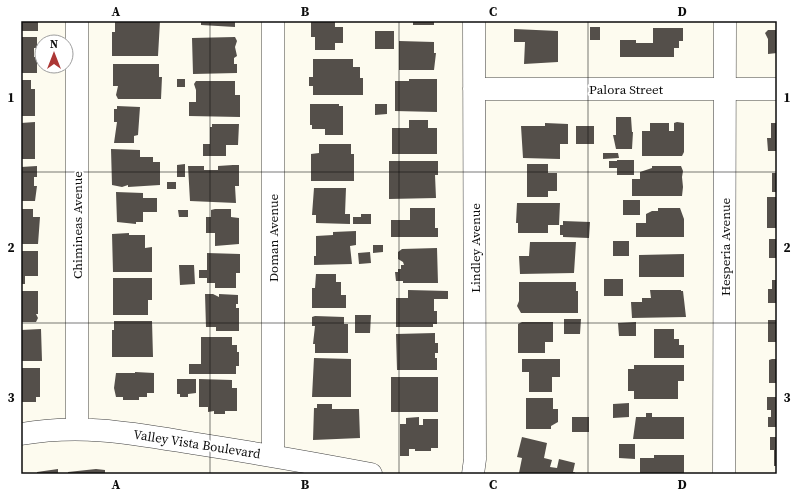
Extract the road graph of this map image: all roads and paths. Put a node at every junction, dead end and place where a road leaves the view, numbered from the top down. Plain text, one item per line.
1 (77, 21) edge
2 (273, 21) edge
3 (474, 21) edge
4 (725, 21) edge
5 (474, 89) junction
6 (726, 89) junction
7 (777, 89) edge
8 (77, 428) junction
9 (21, 434) edge
10 (273, 456) junction
11 (371, 474) edge
12 (473, 474) edge
13 (724, 474) edge

1 - 8 street, Chimineas Avenue
2 - 10 street, Doman Avenue
3 - 5 street, Lindley Avenue
4 - 6 street, Hesperia Avenue
5 - 6 street, Palora Street
5 - 12 street, Lindley Avenue
6 - 7 street, Palora Street
6 - 13 street, Hesperia Avenue
8 - 9 street, Valley Vista Boulevard
8 - 10 street, Valley Vista Boulevard
10 - 11 street, Valley Vista Boulevard

